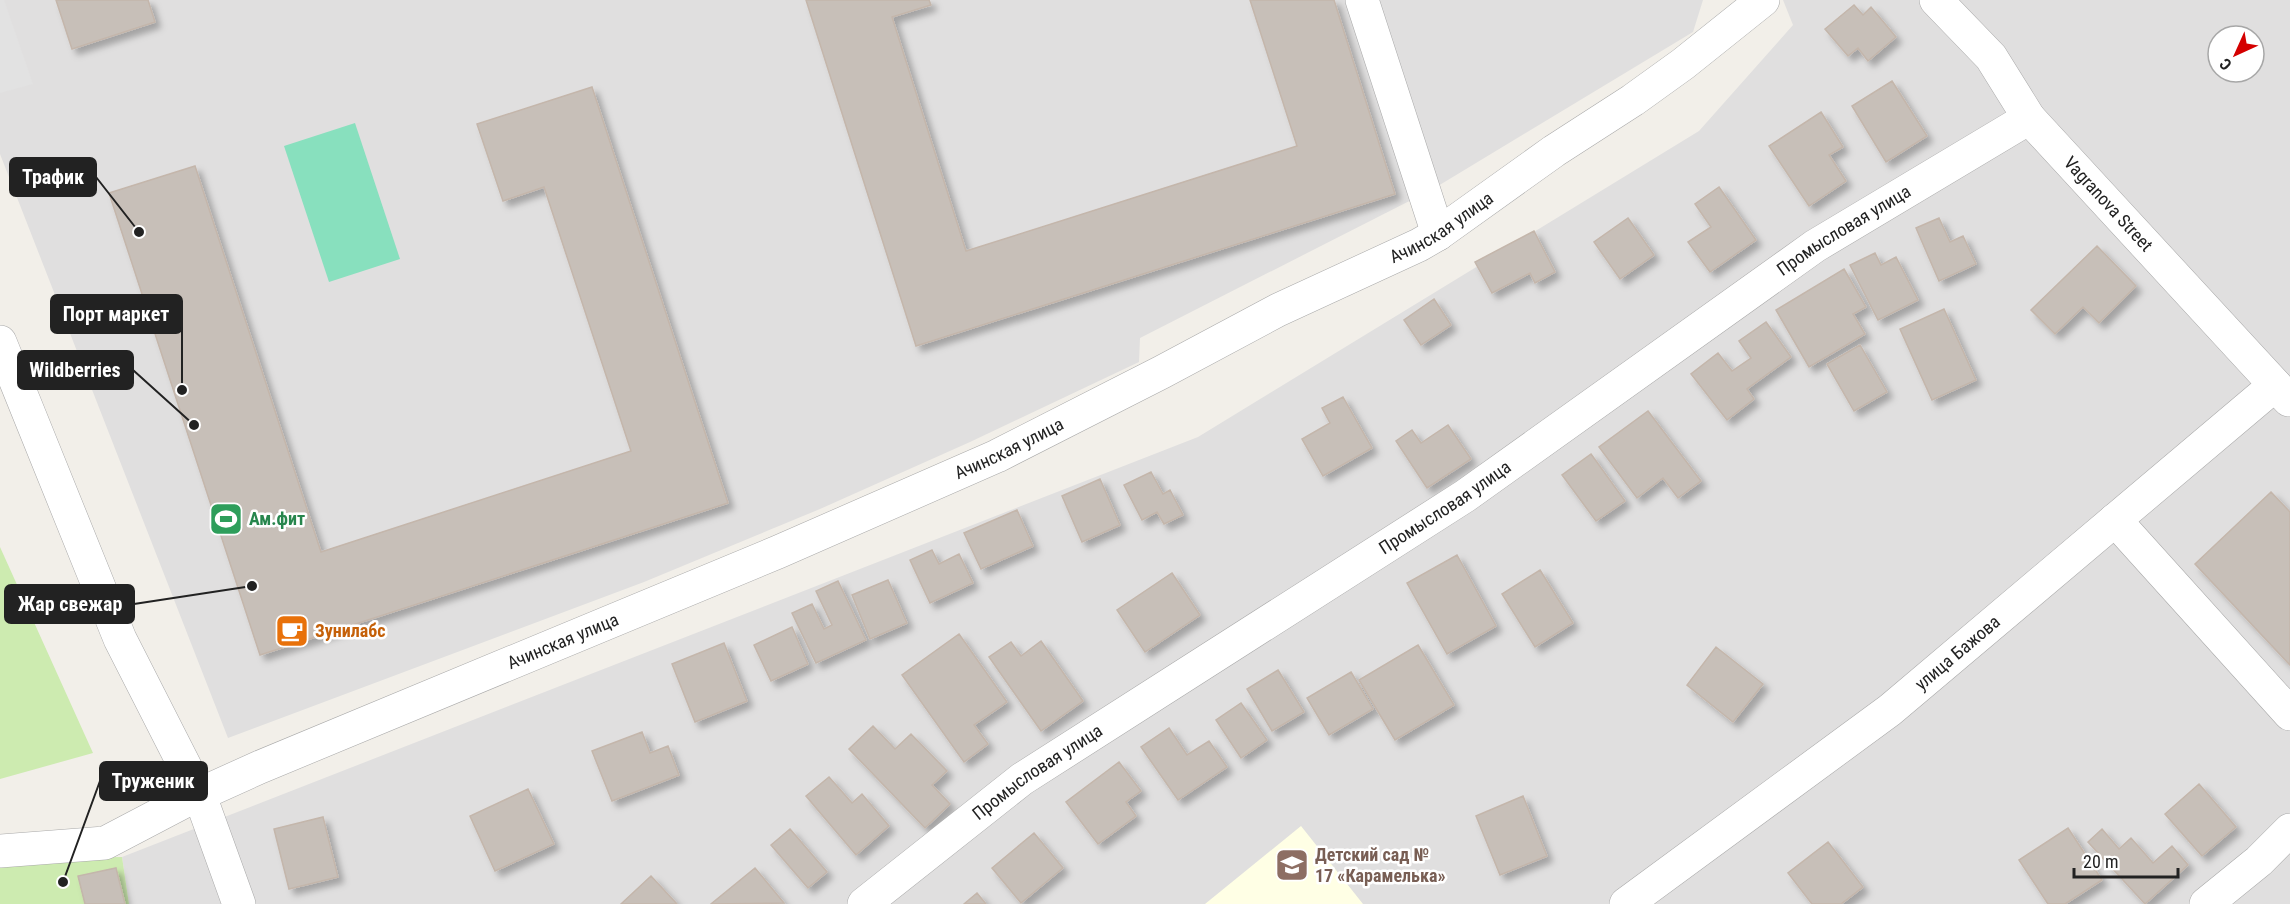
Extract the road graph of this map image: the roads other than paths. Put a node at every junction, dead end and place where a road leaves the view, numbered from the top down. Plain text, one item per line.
1 (1362, 0) edge
2 (1763, 0) edge
3 (1936, 0) edge
4 (2029, 118) junction
5 (1438, 234) junction
6 (0, 342) edge
7 (2282, 393) edge
8 (2115, 520) junction
9 (2290, 714) edge
10 (200, 796) junction
11 (2290, 830) edge
12 (0, 851) edge
13 (239, 904) edge
14 (864, 904) edge
15 (1626, 904) edge
16 (2206, 904) edge

1 - 5 street
2 - 5 street, Ачинская улица
3 - 4 street, Vagranova Street
4 - 7 street, Vagranova Street
4 - 14 street, Промысловая улица
5 - 10 street, Ачинская улица
6 - 10 street
7 - 8 street, улица Бажова
8 - 9 street
8 - 15 street, улица Бажова
10 - 12 street, Ачинская улица
10 - 13 street
11 - 16 street

